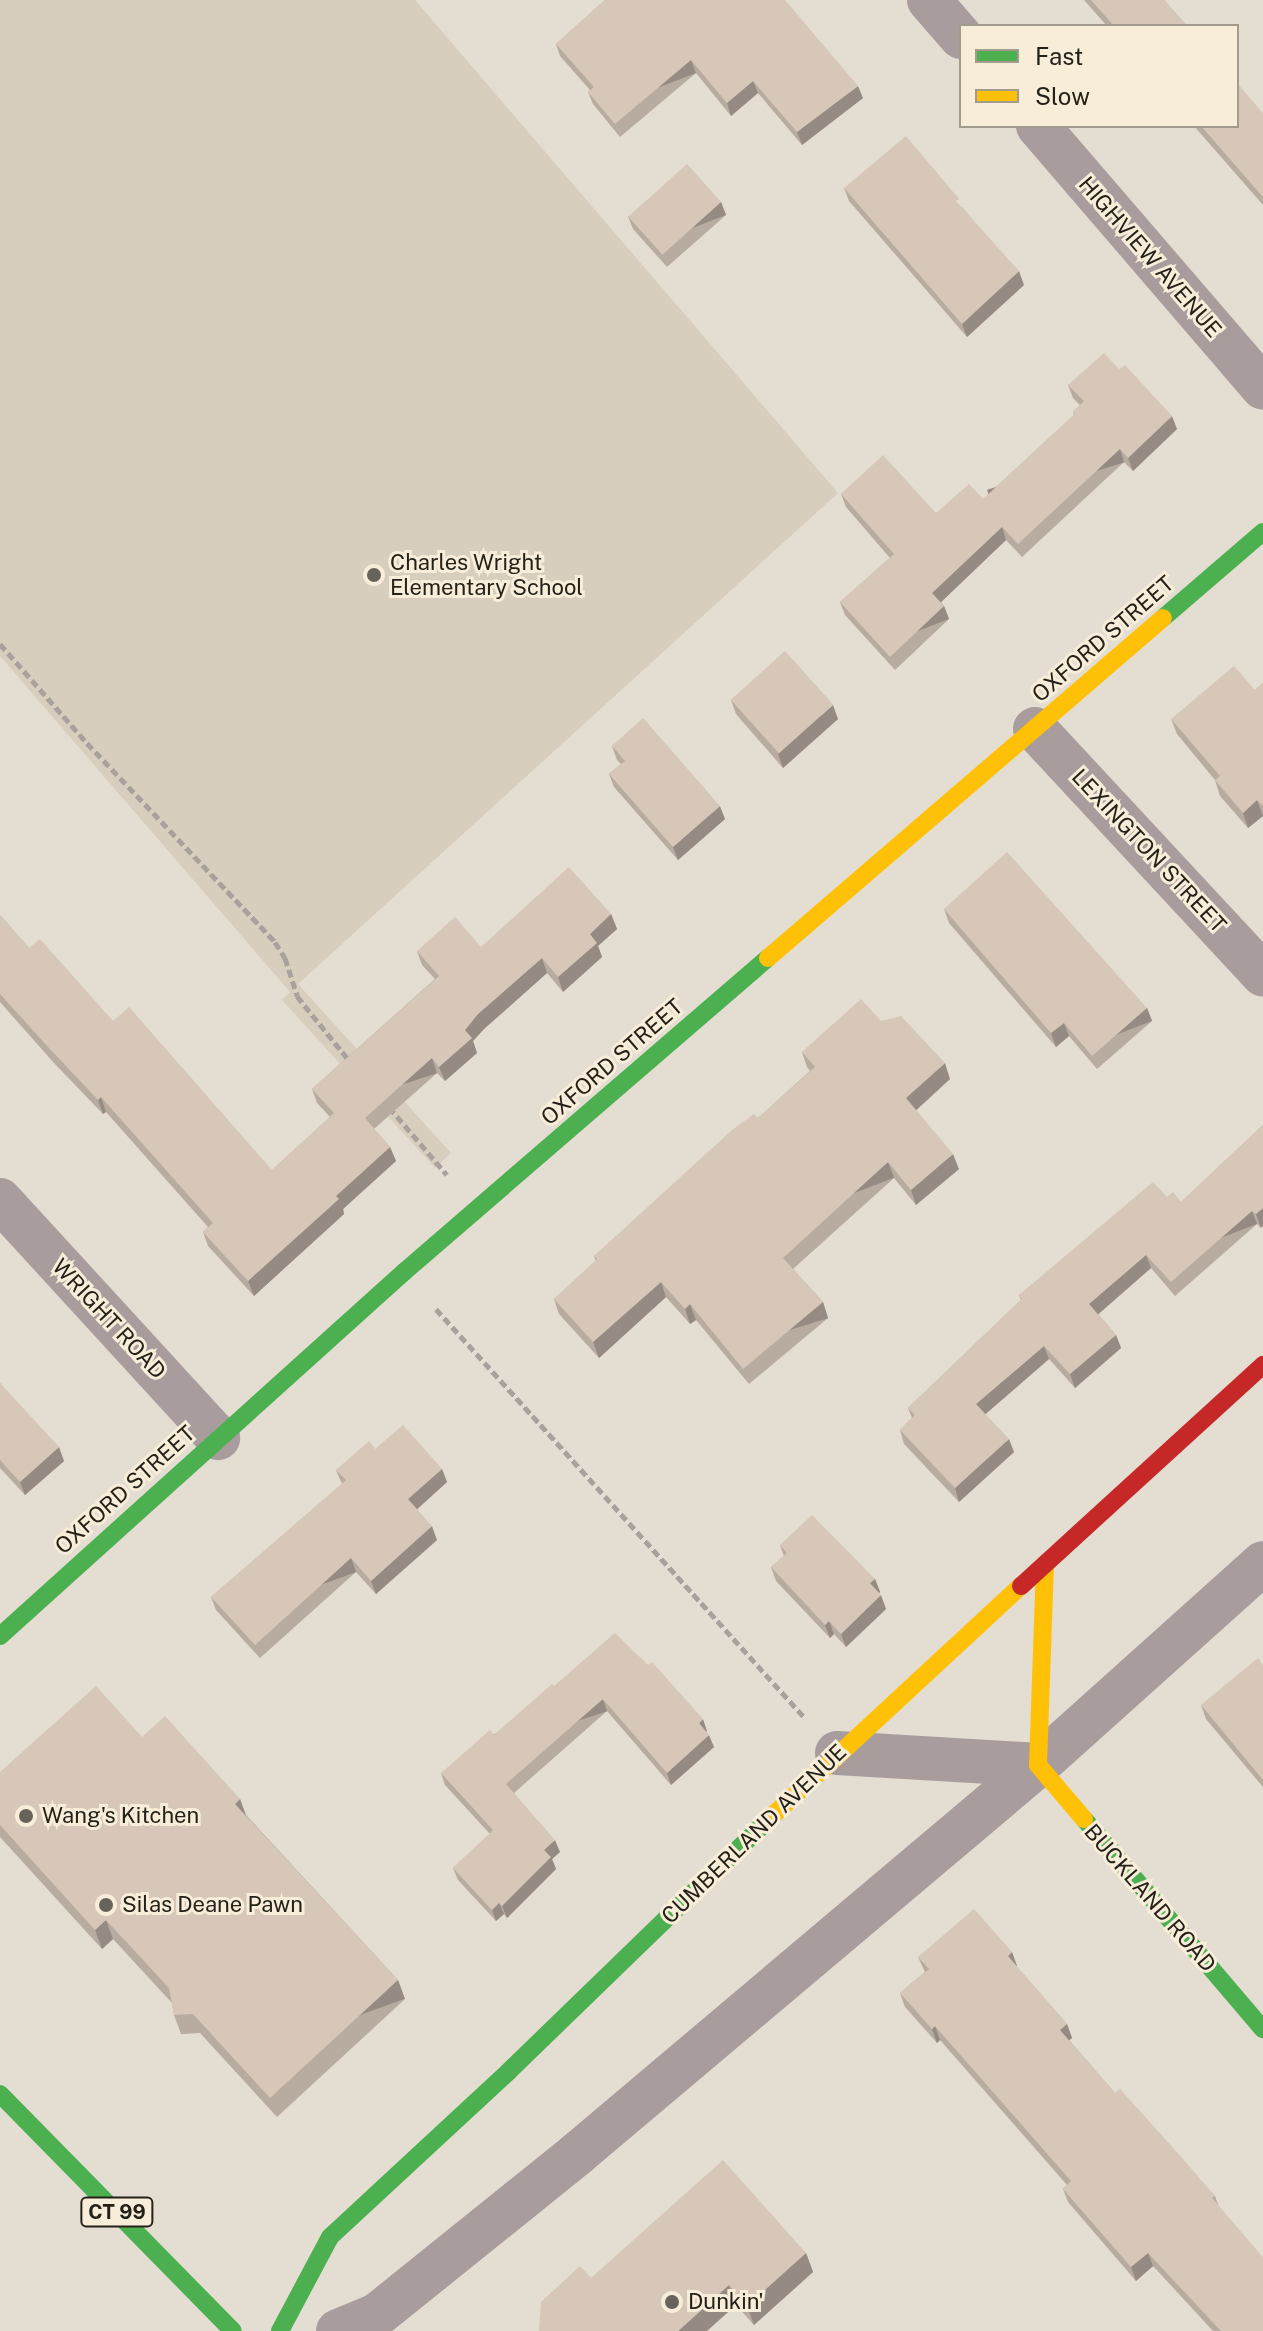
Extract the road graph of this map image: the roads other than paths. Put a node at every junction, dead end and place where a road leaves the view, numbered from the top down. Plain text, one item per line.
1 (929, 0) edge
2 (959, 35) edge
3 (1040, 128) edge
4 (1263, 388) edge
5 (1263, 532) edge
6 (1035, 729) junction
7 (1263, 974) edge
8 (0, 1200) edge
9 (1263, 1365) edge
10 (218, 1438) junction
11 (1263, 1563) edge
12 (1045, 1564) junction
13 (0, 1636) edge
14 (825, 1740) junction
15 (1038, 1765) junction
16 (1263, 2029) edge
17 (0, 2094) edge
18 (233, 2331) edge
19 (280, 2331) edge
20 (338, 2331) edge

1 - 2 street
3 - 4 street, HIGHVIEW AVENUE
5 - 6 street, OXFORD STREET
6 - 7 street, LEXINGTON STREET
6 - 10 street, OXFORD STREET
8 - 10 street, WRIGHT ROAD
9 - 12 street, CUMBERLAND AVENUE
10 - 13 street, OXFORD STREET
11 - 15 street
12 - 14 street, CUMBERLAND AVENUE
12 - 15 street
14 - 15 street
14 - 19 street, CUMBERLAND AVENUE
15 - 16 street, BUCKLAND ROAD
15 - 20 street
17 - 18 street, CT 99

